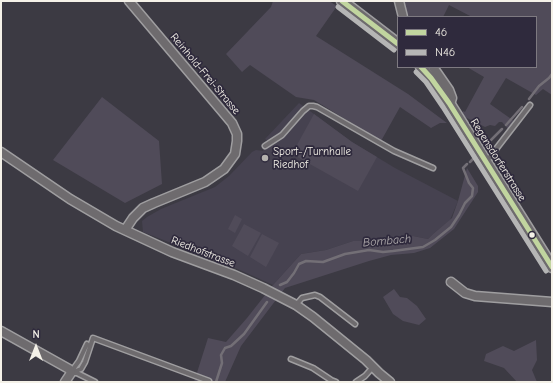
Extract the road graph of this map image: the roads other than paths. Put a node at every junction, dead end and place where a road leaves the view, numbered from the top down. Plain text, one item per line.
1 (129, 1) edge
2 (342, 1) edge
3 (399, 1) edge
4 (403, 16) edge
5 (397, 43) edge
6 (422, 68) edge
7 (434, 68) edge
8 (449, 103) junction
9 (530, 105) dead end
10 (265, 146) dead end
11 (1, 152) edge
12 (486, 162) junction
13 (433, 168) dead end
14 (124, 230) junction
15 (552, 267) edge
16 (451, 282) dead end
17 (552, 302) edge
18 (296, 305) junction
19 (354, 324) dead end
20 (1, 331) edge
21 (86, 344) dead end
22 (291, 358) dead end
23 (373, 367) junction
24 (71, 373) junction
25 (209, 380) dead end
26 (65, 382) edge
27 (95, 382) edge
28 (336, 382) edge
29 (356, 382) edge
30 (390, 382) edge

1 - 14 street, Reinhold-Frei-Strasse
2 - 5 street
3 - 4 street
6 - 8 street, Regensdorferstrasse
7 - 8 street
8 - 12 street, Regensdorferstrasse
9 - 12 lane
10 - 13 lane
11 - 14 street, Riedhofstrasse
12 - 15 street, Regensdorferstrasse
14 - 18 street, Riedhofstrasse
16 - 17 street
18 - 19 lane
18 - 23 street, Riedhofstrasse
20 - 24 street
21 - 24 lane
22 - 28 lane
23 - 29 lane
23 - 30 street, Riedhofstrasse
24 - 25 lane
24 - 26 street
24 - 27 lane

